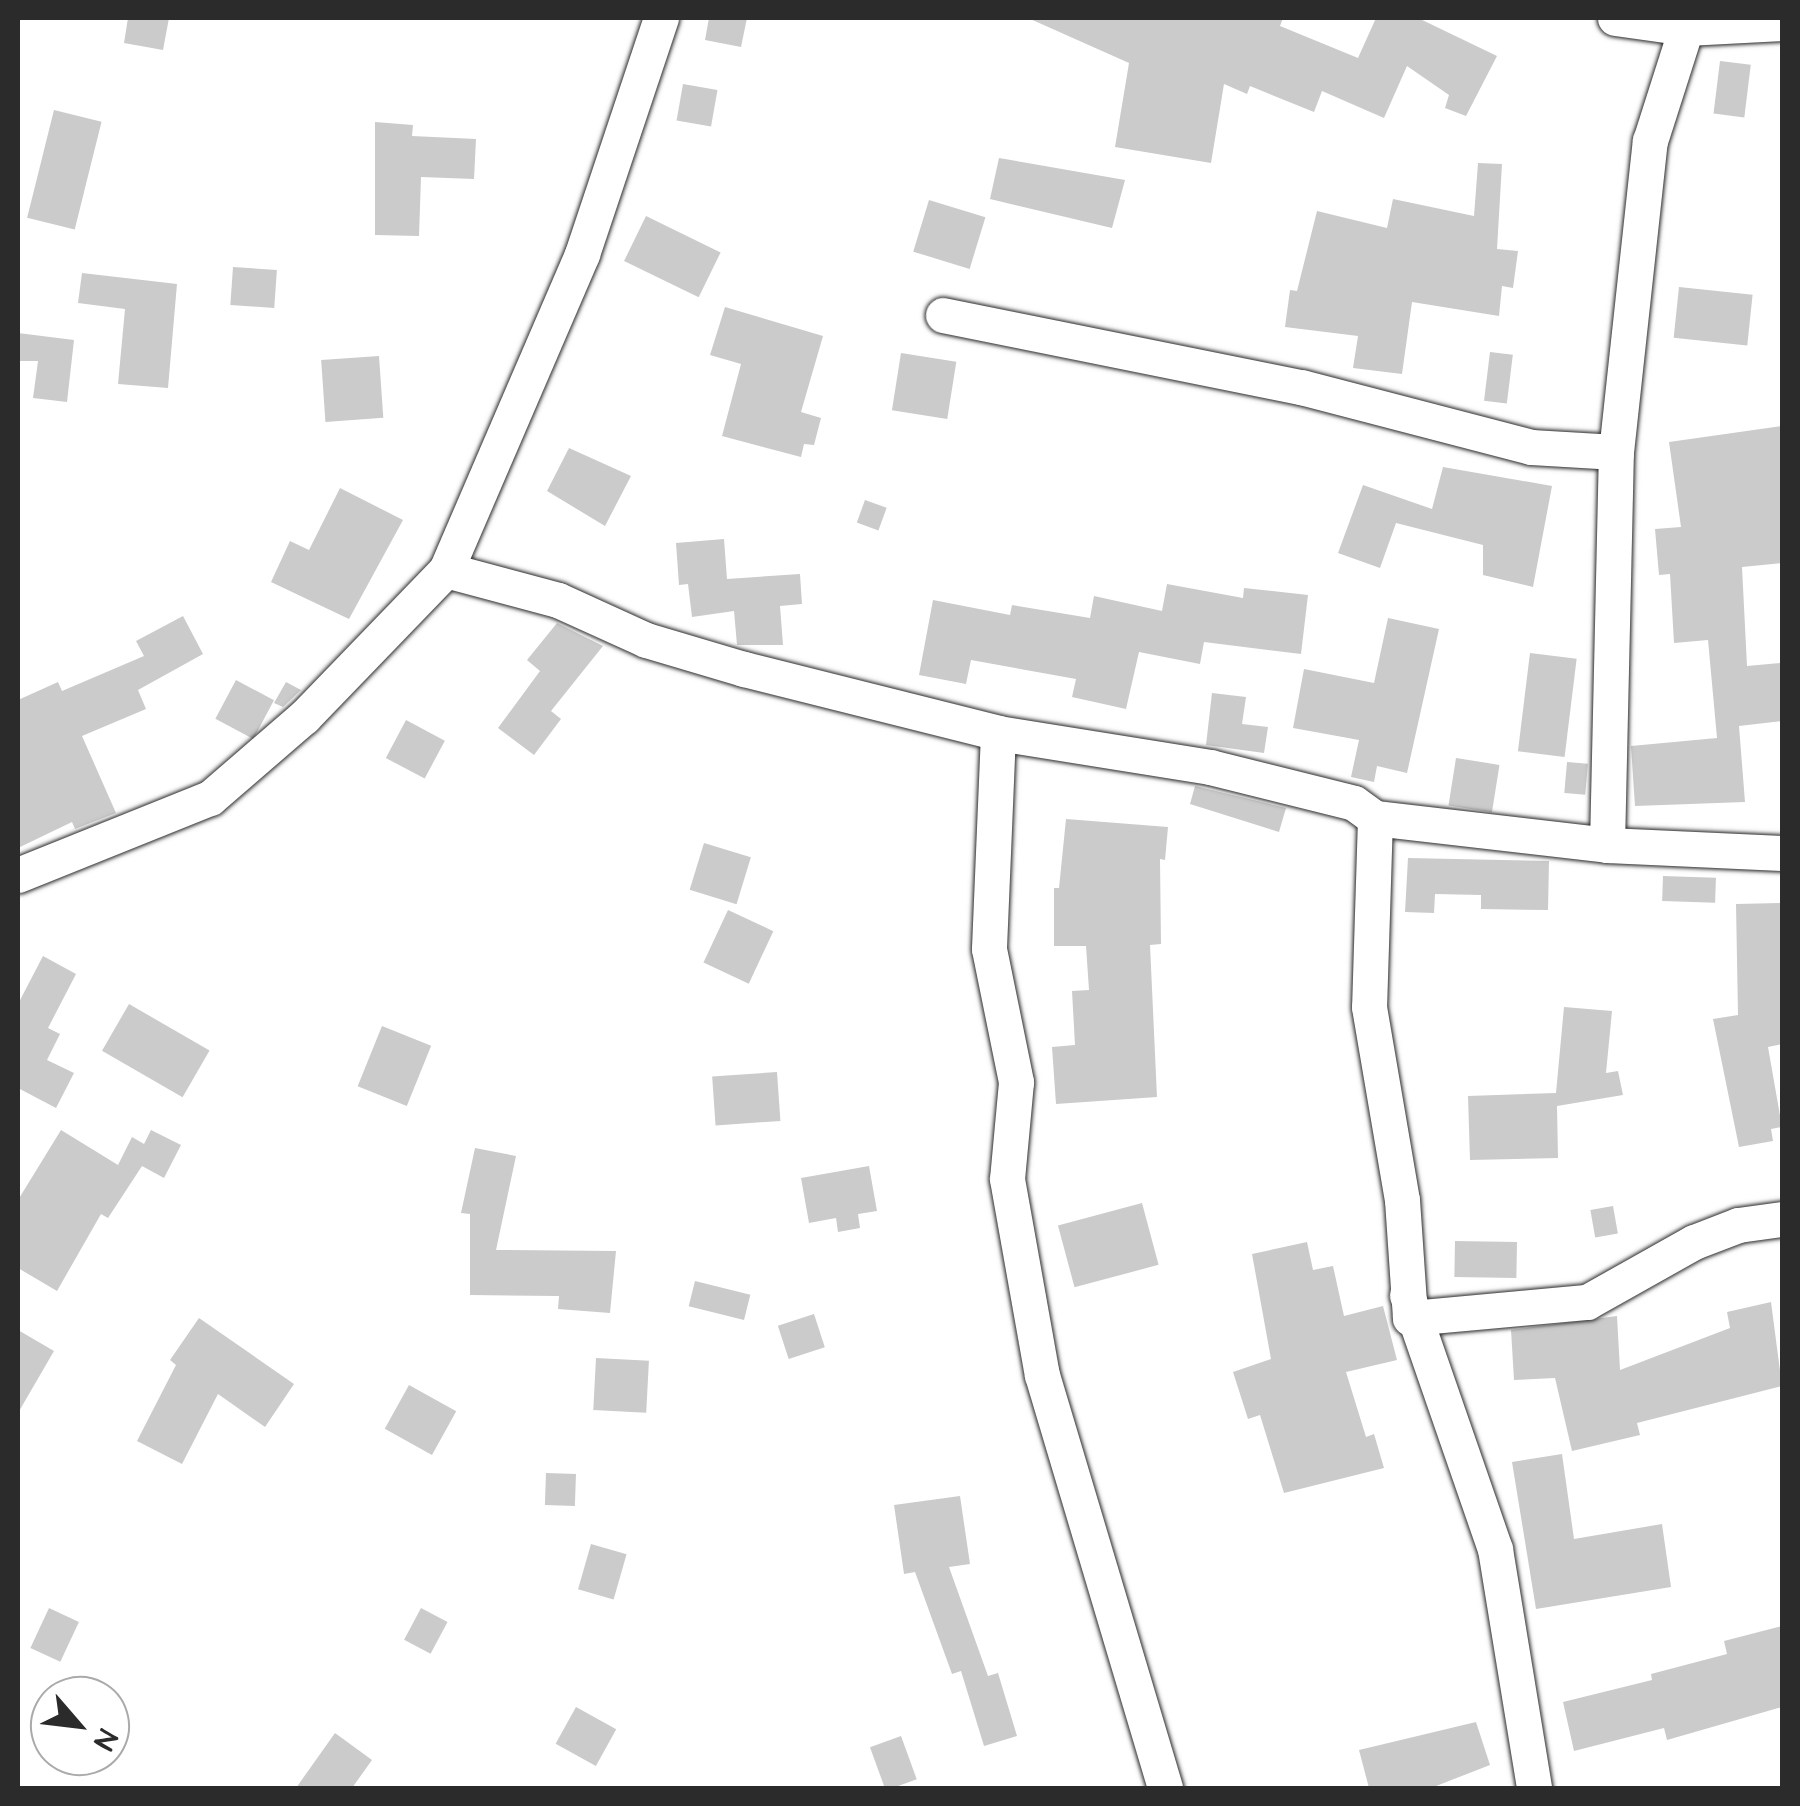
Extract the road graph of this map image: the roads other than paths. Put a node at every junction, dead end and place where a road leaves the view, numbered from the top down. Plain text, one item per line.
1 (660, 18) edge
2 (1615, 18) edge
3 (1782, 23) edge
4 (1686, 28) junction
5 (943, 315) dead end
6 (1616, 452) junction
7 (446, 570) junction
8 (998, 734) junction
9 (1375, 818) junction
10 (1607, 845) junction
11 (1782, 853) edge
12 (18, 875) edge
13 (1782, 1218) edge
14 (1410, 1318) junction
15 (1165, 1788) edge
16 (1534, 1788) edge

1 - 7 street
2 - 4 street
3 - 4 street
4 - 6 street
5 - 6 street
6 - 10 street
7 - 8 street
7 - 12 street
8 - 9 street
8 - 15 street
9 - 10 street
9 - 14 street
10 - 11 street
13 - 14 street
14 - 16 street

